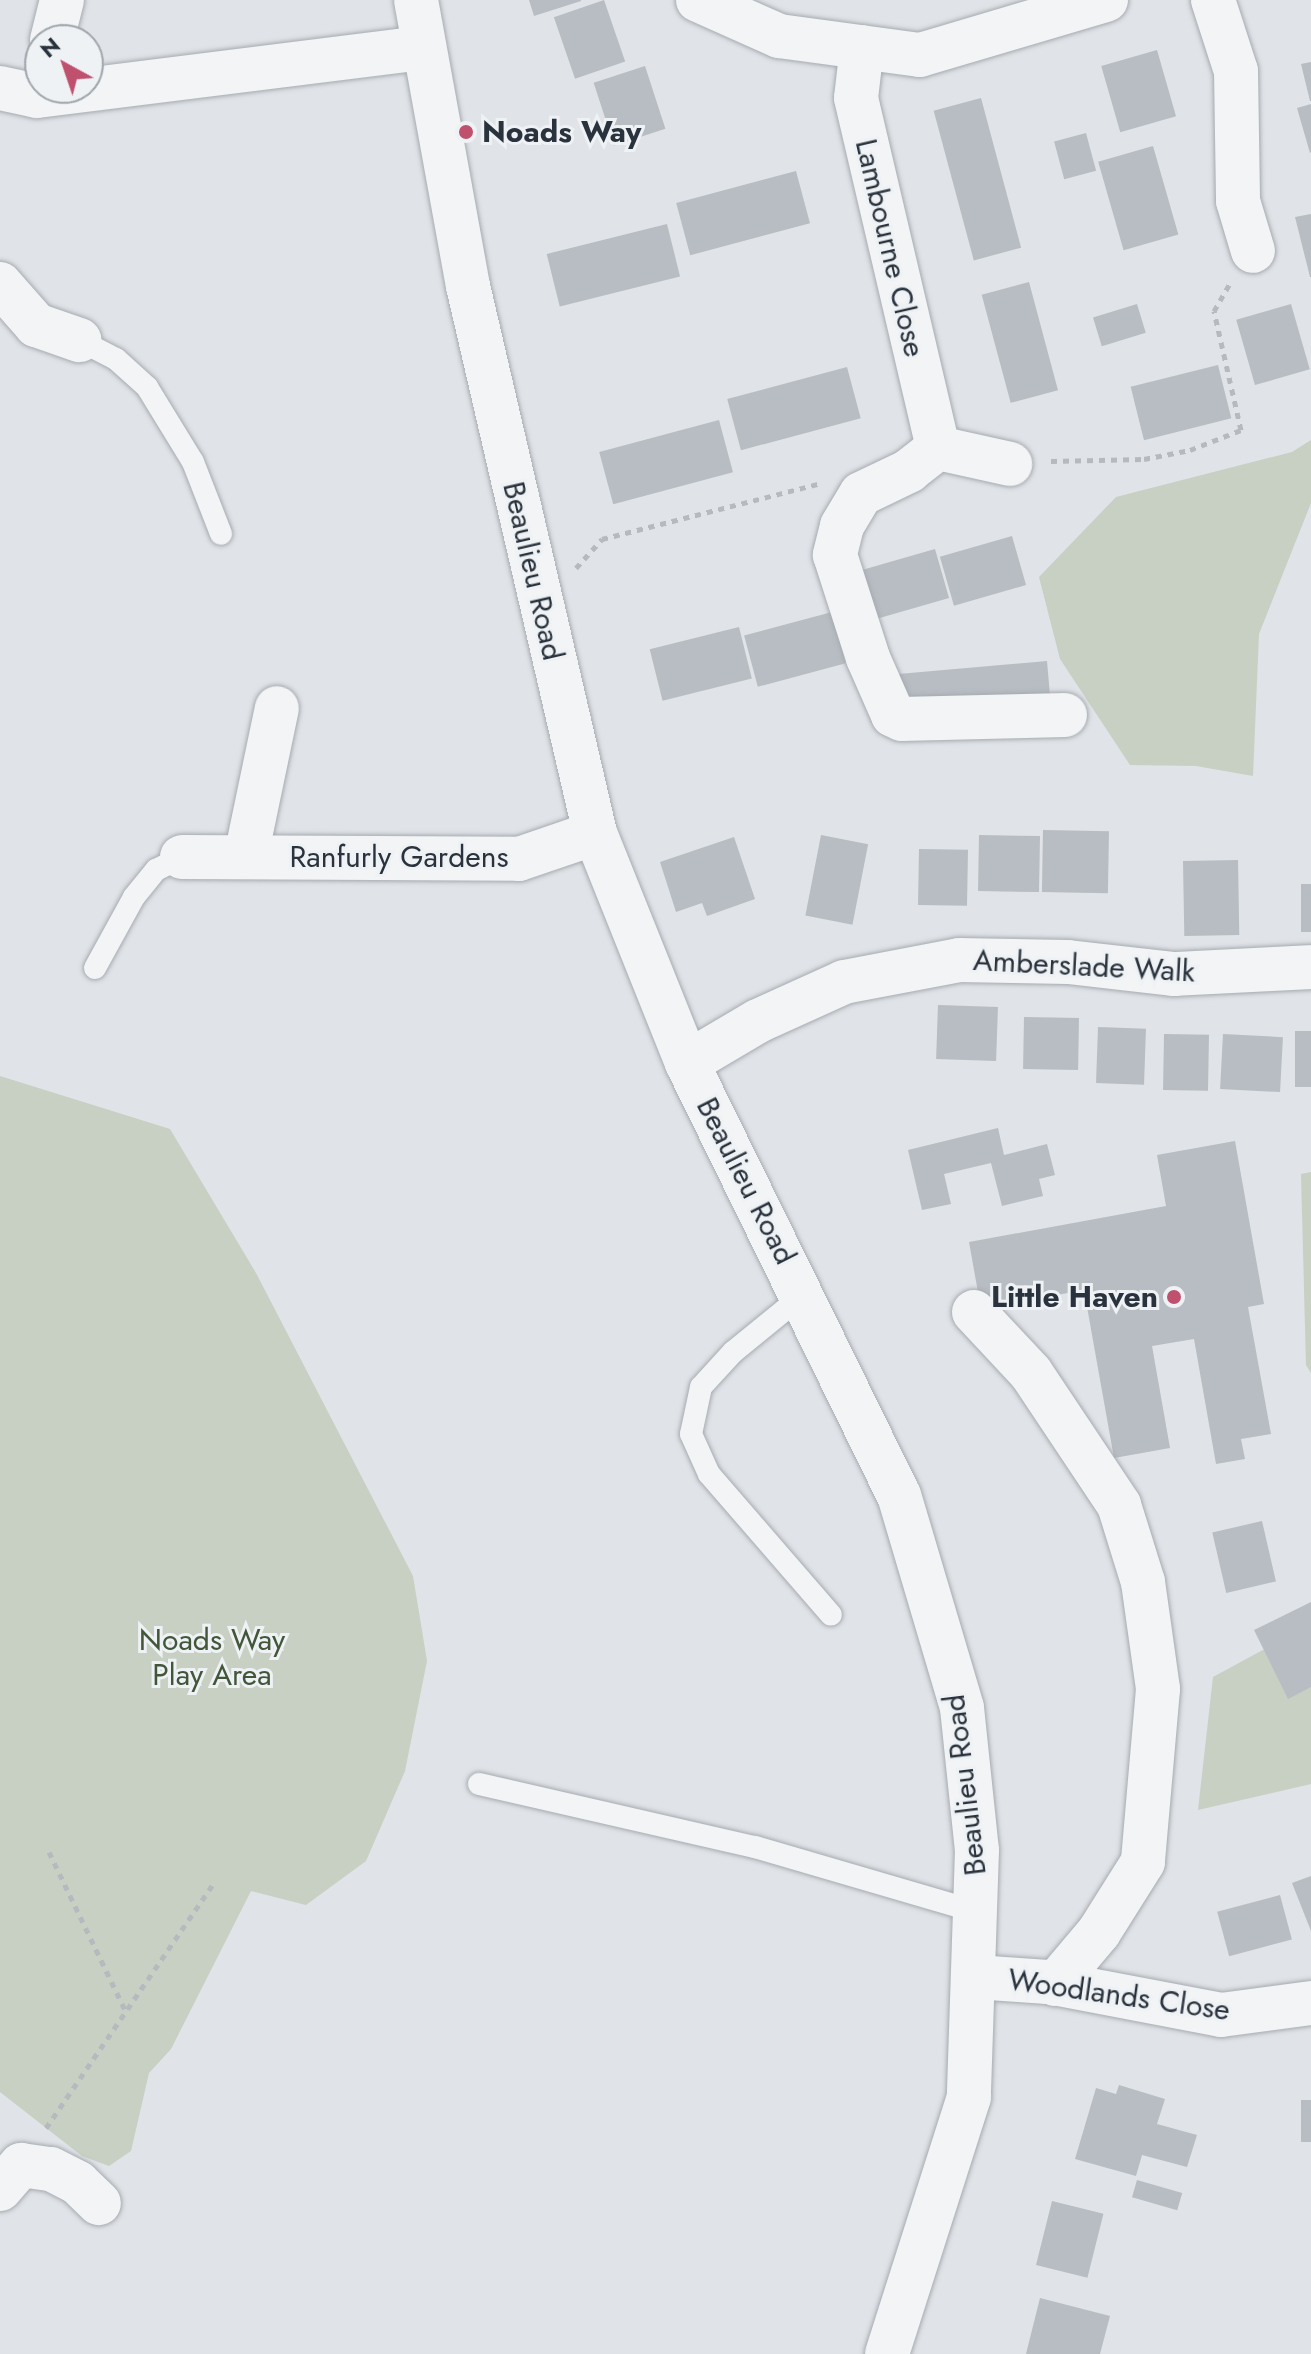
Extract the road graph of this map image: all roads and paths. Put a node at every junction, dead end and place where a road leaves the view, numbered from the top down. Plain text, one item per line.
1 (62, 0) edge
2 (416, 0) edge
3 (698, 0) edge
4 (1106, 0) edge
5 (1213, 0) edge
6 (56, 24) edge
7 (862, 47) junction
8 (423, 48) junction
9 (104, 82) edge
10 (1253, 251) joint
11 (0, 284) edge
12 (79, 340) joint
13 (938, 448) junction
14 (1010, 464) joint
15 (861, 494) junction
16 (221, 534) dead end
17 (536, 587) junction
18 (277, 708) dead end
19 (1065, 715) dead end
20 (595, 833) junction
21 (246, 856) junction
22 (182, 857) joint
23 (1311, 967) edge
24 (95, 968) dead end
25 (687, 1063) junction
26 (803, 1295) junction
27 (974, 1312) dead end
28 (831, 1615) dead end
29 (479, 1784) dead end
30 (49, 1852) dead end
31 (215, 1881) dead end
32 (977, 1912) junction
33 (975, 1977) junction
34 (1055, 1984) junction
35 (1311, 2003) edge
36 (125, 2011) junction
37 (11, 2177) edge
38 (99, 2203) dead end
39 (887, 2354) edge

1 - 6 street
2 - 8 street, Beaulieu Road
3 - 7 street
4 - 7 street
5 - 10 street
7 - 13 street, Lambourne Close
8 - 9 street
8 - 17 street, Beaulieu Road
10 - 14 path
11 - 12 street
12 - 16 lane
13 - 14 street
13 - 15 street
15 - 17 path
15 - 19 street
17 - 20 street, Beaulieu Road
18 - 21 street, Ranfurly Gardens
20 - 21 street, Ranfurly Gardens
20 - 25 street, Beaulieu Road
21 - 22 street, Ranfurly Gardens
22 - 24 lane
23 - 25 street, Amberslade Walk
25 - 26 street, Beaulieu Road
26 - 28 lane
26 - 32 street, Beaulieu Road
27 - 34 street
29 - 32 lane
30 - 36 path
31 - 36 path
32 - 33 street, Beaulieu Road
33 - 34 street, Woodlands Close
33 - 39 street, Beaulieu Road
34 - 35 street, Woodlands Close
36 - 37 path
37 - 38 street

